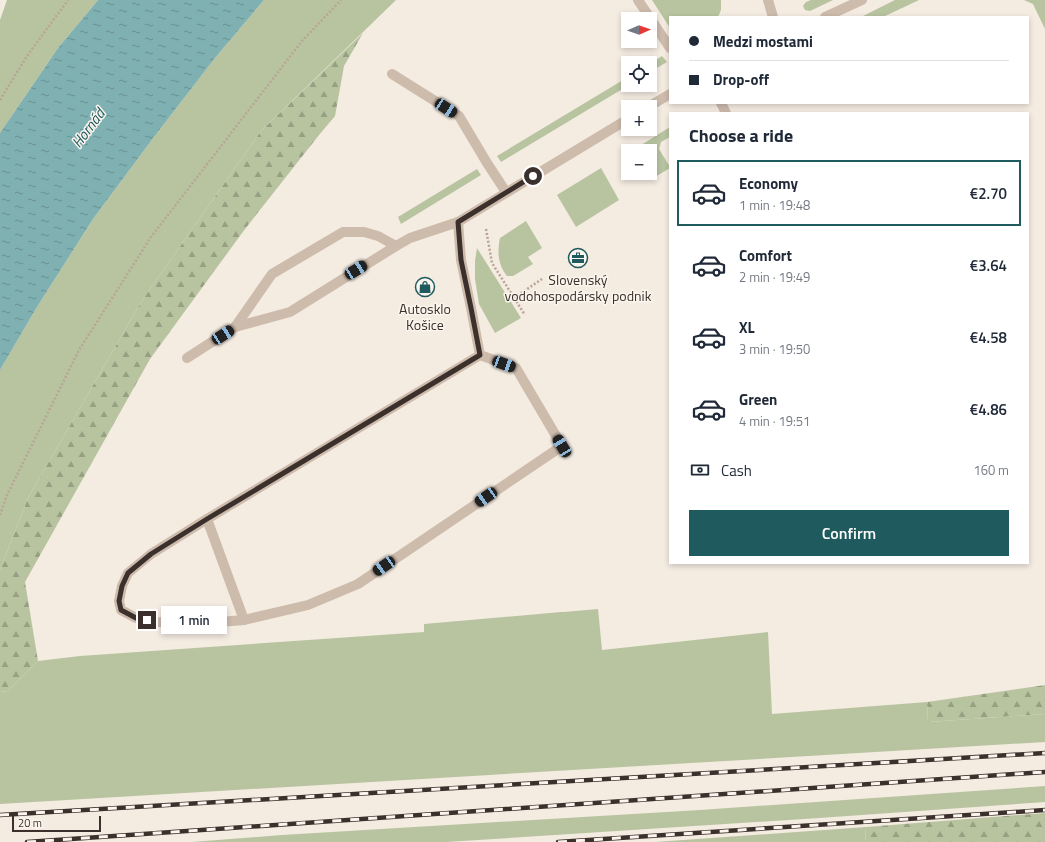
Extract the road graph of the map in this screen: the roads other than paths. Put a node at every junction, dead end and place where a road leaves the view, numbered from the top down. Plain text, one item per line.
1 (638, 0) edge
2 (768, 0) edge
3 (862, 0) edge
4 (773, 16) edge
5 (827, 16) edge
6 (669, 46) edge
7 (392, 74) dead end
8 (669, 95) edge
9 (657, 102) edge
10 (621, 123) edge
11 (506, 192) junction
12 (458, 222) junction
13 (396, 246) junction
14 (235, 327) junction
15 (480, 355) junction
16 (187, 358) dead end
17 (207, 519) junction
18 (244, 620) junction

1 - 6 street
2 - 4 street
3 - 5 street
7 - 11 street
8 - 9 street
10 - 11 street
11 - 12 street
12 - 13 street
12 - 15 street
13 - 14 street
13 - 14 street
14 - 16 street
15 - 17 street
15 - 18 street
17 - 18 street
17 - 18 street

